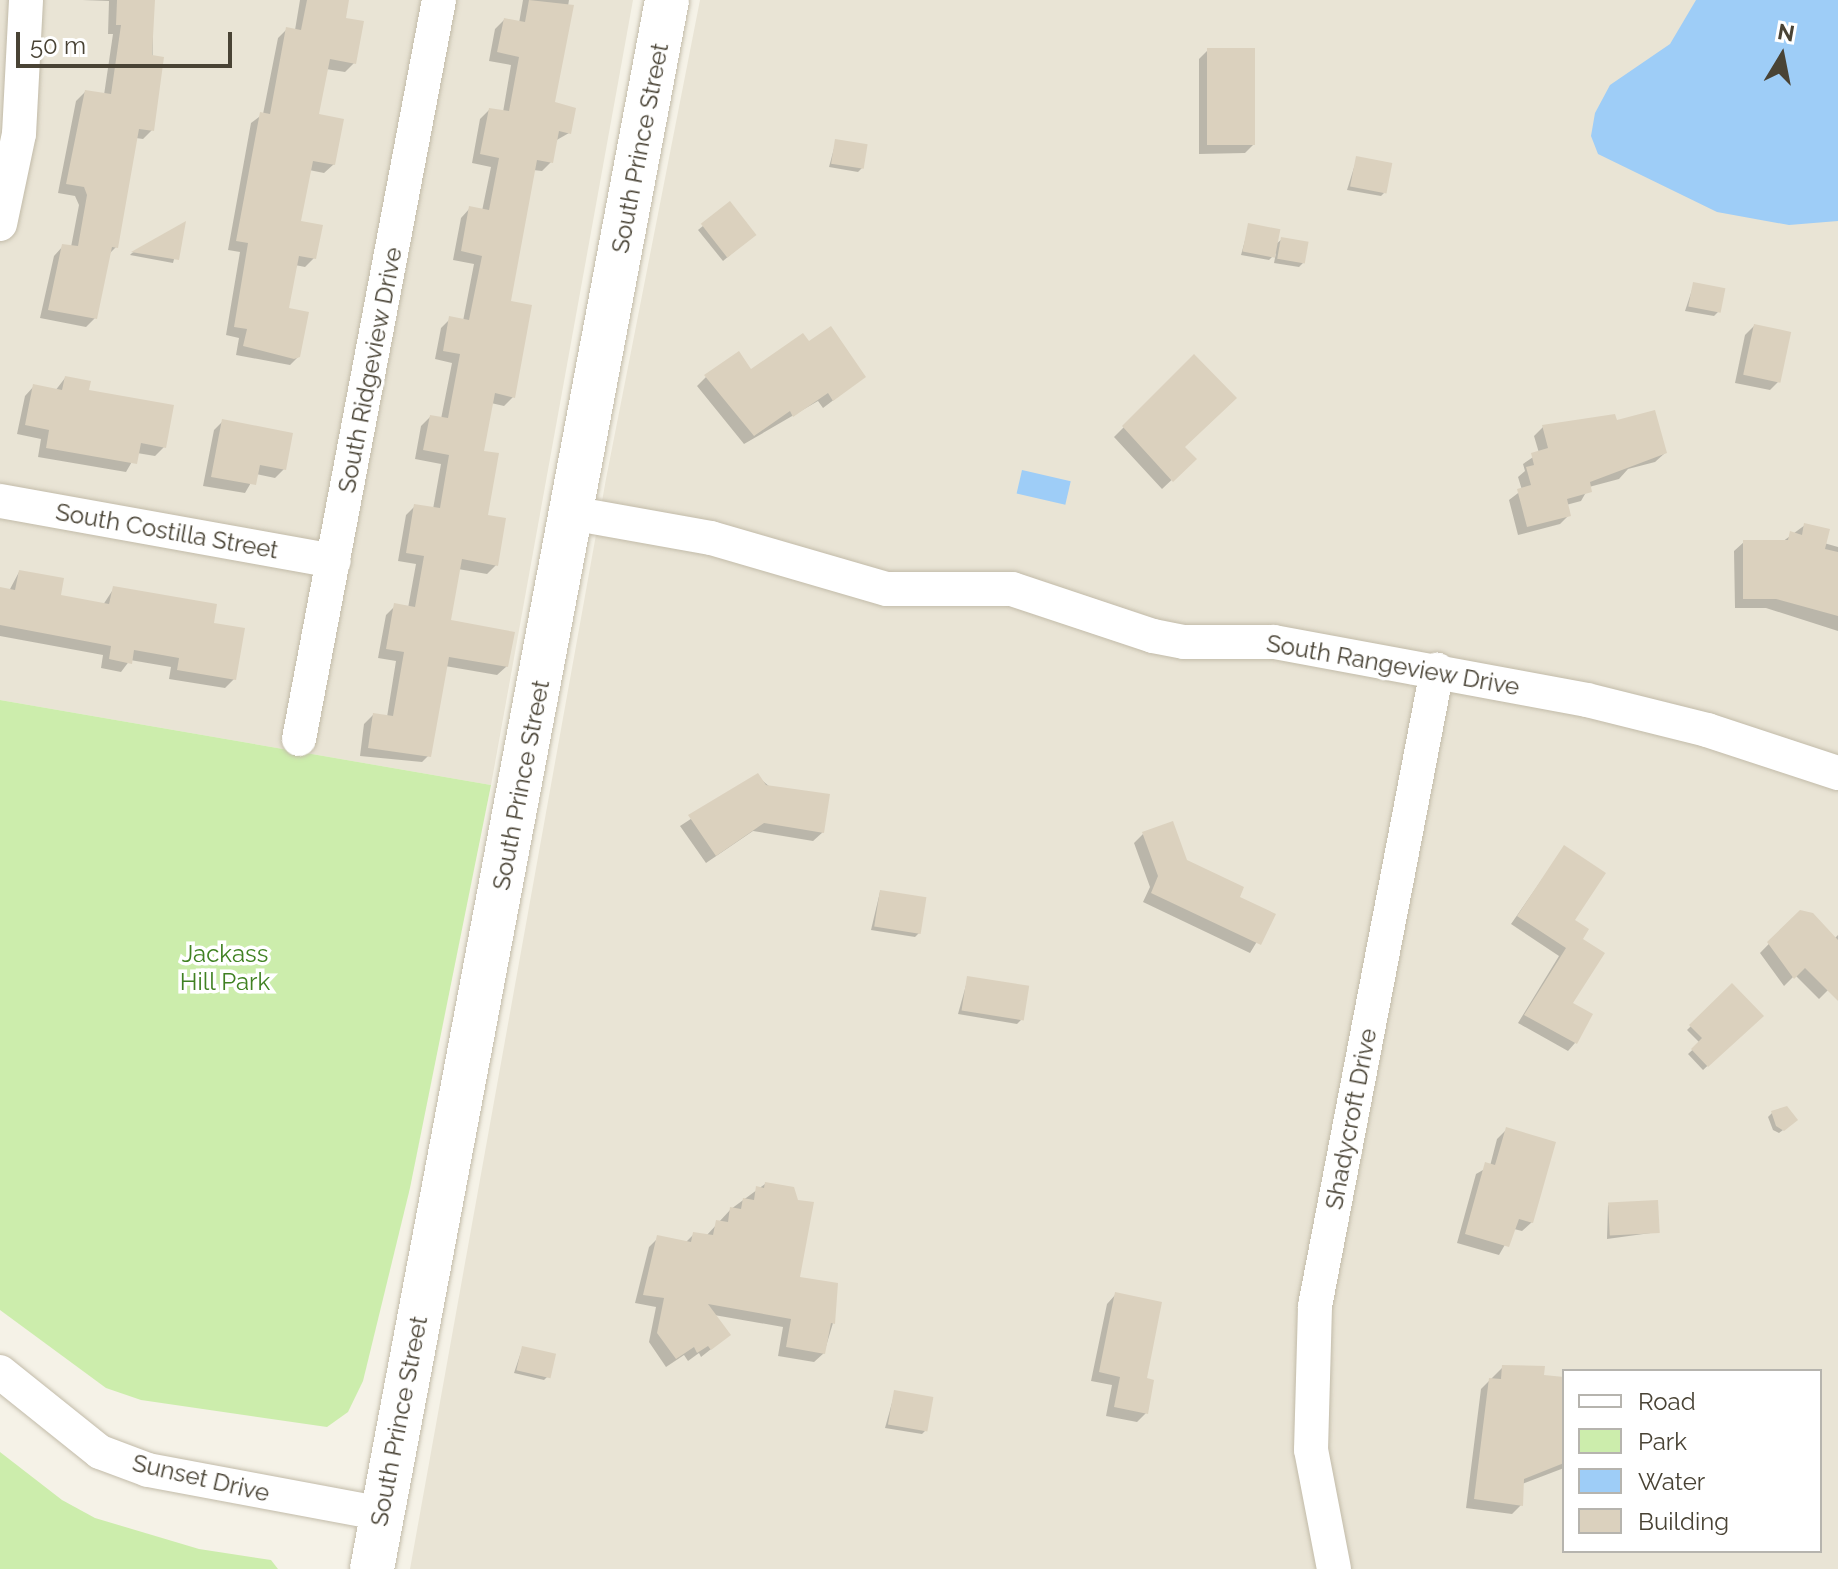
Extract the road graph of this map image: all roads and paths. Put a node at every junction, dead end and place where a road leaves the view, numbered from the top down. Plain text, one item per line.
1 (26, 0) edge
2 (439, 0) edge
3 (667, 0) edge
4 (0, 224) edge
5 (0, 501) edge
6 (571, 513) junction
7 (334, 561) junction
8 (1437, 670) junction
9 (299, 739) dead end
10 (1838, 773) edge
11 (0, 1372) edge
12 (382, 1514) junction
13 (372, 1569) edge
14 (1334, 1569) edge

1 - 4 street
2 - 7 street, South Ridgeview Drive
3 - 6 street, South Prince Street
5 - 7 street, South Costilla Street
6 - 8 street, South Rangeview Drive
6 - 12 street, South Prince Street
7 - 9 street, South Ridgeview Drive
8 - 10 street, South Rangeview Drive
8 - 14 street, Shadycroft Drive
11 - 12 street, Sunset Drive
12 - 13 street, South Prince Street

